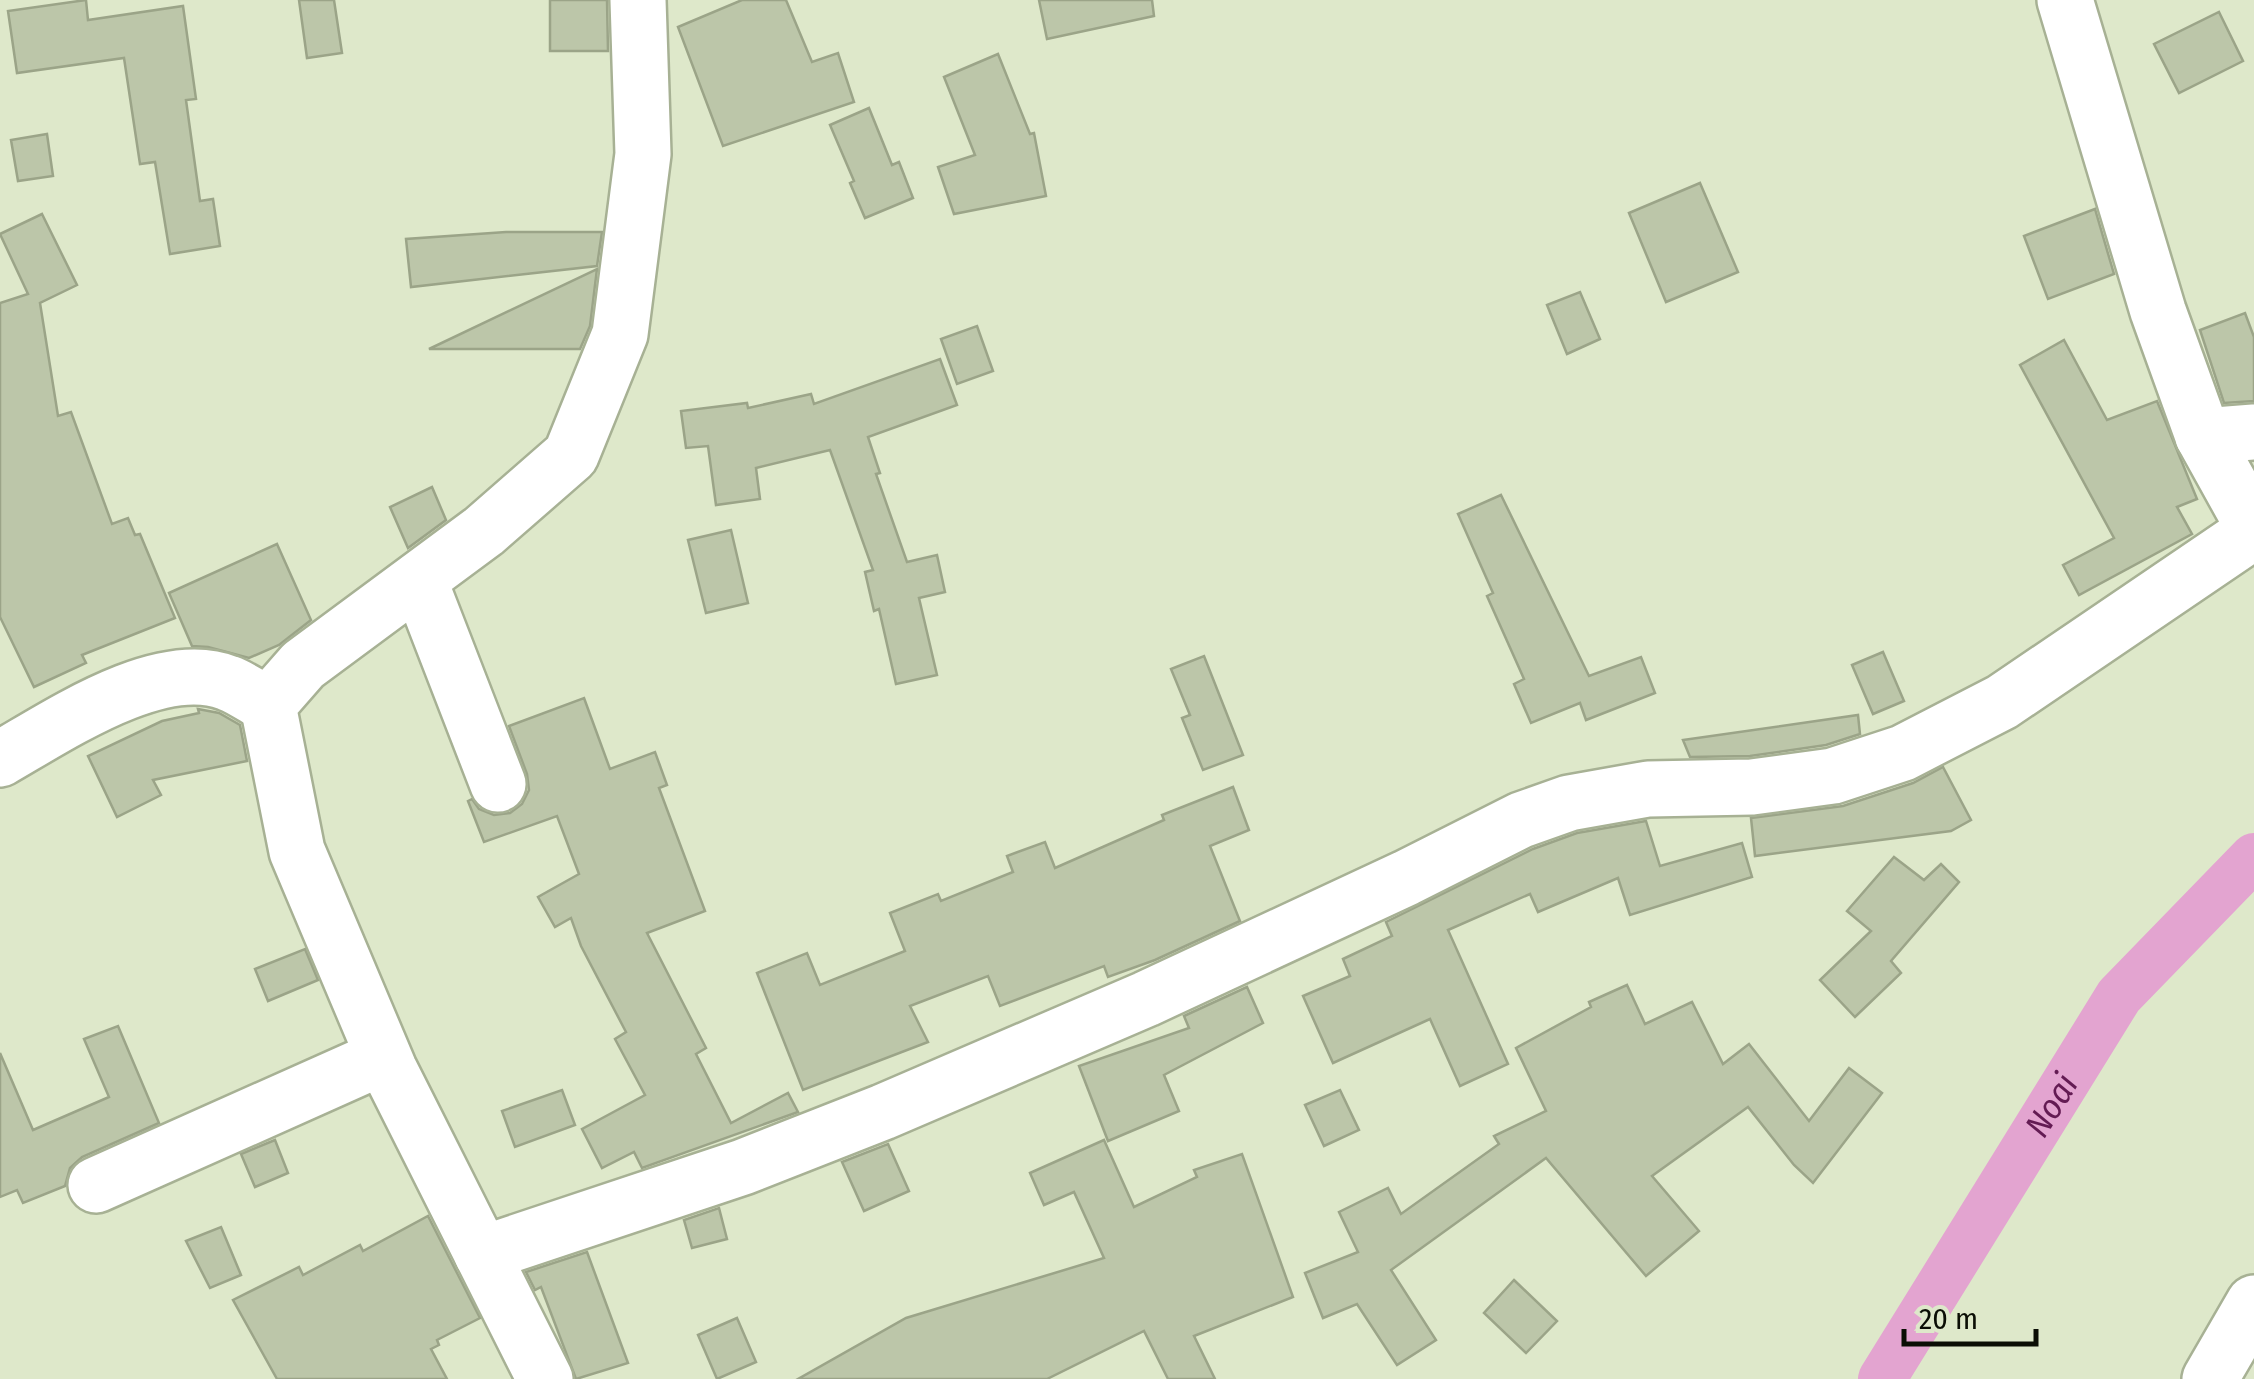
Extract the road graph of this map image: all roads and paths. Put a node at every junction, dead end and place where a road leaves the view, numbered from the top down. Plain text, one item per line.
1 (638, 0) edge
2 (2064, 0) edge
3 (2228, 434) edge
4 (2254, 530) edge
5 (419, 580) junction
6 (268, 705) junction
7 (0, 758) edge
8 (498, 784) dead end
9 (384, 1057) junction
10 (96, 1186) dead end
11 (482, 1254) junction
12 (2254, 1303) edge
13 (545, 1379) edge
14 (2210, 1379) edge

1 - 5 street
2 - 3 street
3 - 4 street
4 - 11 street
5 - 6 street
5 - 8 street
6 - 7 street
6 - 9 street
9 - 10 street
9 - 11 street
11 - 13 street
12 - 14 street

